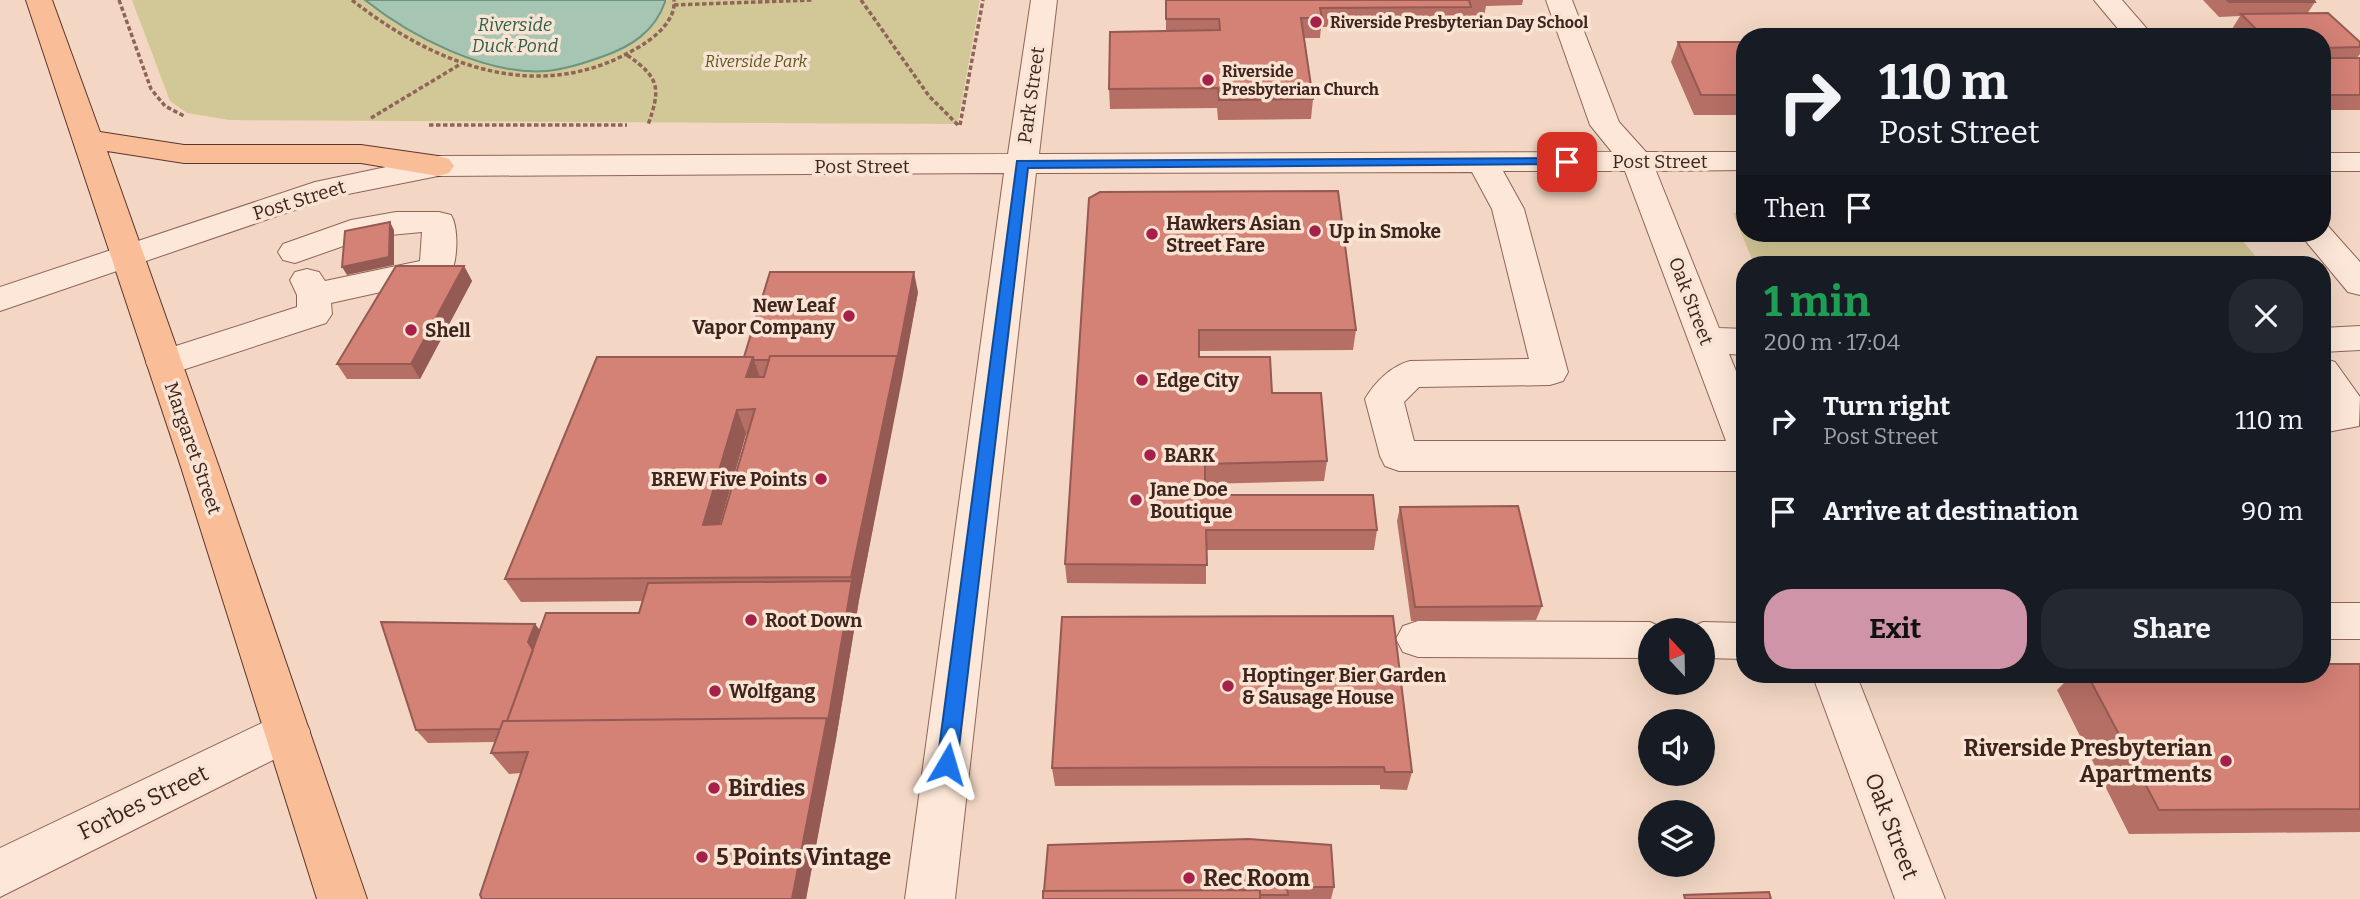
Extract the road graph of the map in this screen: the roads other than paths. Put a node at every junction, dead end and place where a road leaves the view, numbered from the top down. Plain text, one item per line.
1 (38, 0) edge
2 (1044, 0) edge
3 (1559, 0) edge
4 (2107, 0) edge
5 (2132, 28) edge
6 (85, 139) junction
7 (1637, 161) junction
8 (1736, 161) edge
9 (1482, 162) junction
10 (2331, 162) edge
11 (2360, 162) edge
12 (1022, 164) junction
13 (447, 166) junction
14 (272, 207) junction
15 (438, 231) junction
16 (2323, 242) edge
17 (394, 247) dead end
18 (126, 255) junction
19 (348, 256) edge
20 (304, 273) junction
21 (2360, 284) edge
22 (0, 299) edge
23 (2360, 338) edge
24 (1706, 340) junction
25 (2331, 340) edge
26 (1736, 342) edge
27 (164, 363) junction
28 (2331, 384) edge
29 (1736, 418) edge
30 (2331, 418) edge
31 (1736, 456) edge
32 (2331, 621) edge
33 (2360, 621) edge
34 (1418, 639) dead end
35 (1638, 640) edge
36 (1715, 640) edge
37 (1736, 640) edge
38 (1837, 683) edge
39 (287, 731) junction
40 (0, 873) edge
41 (342, 899) edge
42 (930, 899) edge
43 (1920, 899) edge

1 - 6 main road, Margaret Street
2 - 12 street, Park Street
3 - 7 street
4 - 5 street
6 - 13 main road
6 - 18 main road, Margaret Street
7 - 8 street, Post Street
7 - 9 street, Post Street
7 - 24 street, Oak Street
9 - 12 street, Post Street
9 - 31 street
10 - 11 street
12 - 13 street, Post Street
12 - 42 street, Park Street
13 - 14 street, Post Street
13 - 15 street
14 - 18 street, Post Street
14 - 20 street
15 - 17 street
15 - 20 street
15 - 20 street
16 - 21 street
18 - 22 street, Post Street
18 - 27 main road, Margaret Street
19 - 20 street
20 - 27 street
23 - 25 street
24 - 26 street
24 - 29 street, Oak Street
27 - 39 main road, Margaret Street
28 - 30 street
32 - 33 street
34 - 35 street
36 - 37 street
38 - 43 street, Oak Street
39 - 40 street, Forbes Street
39 - 41 main road, Margaret Street

